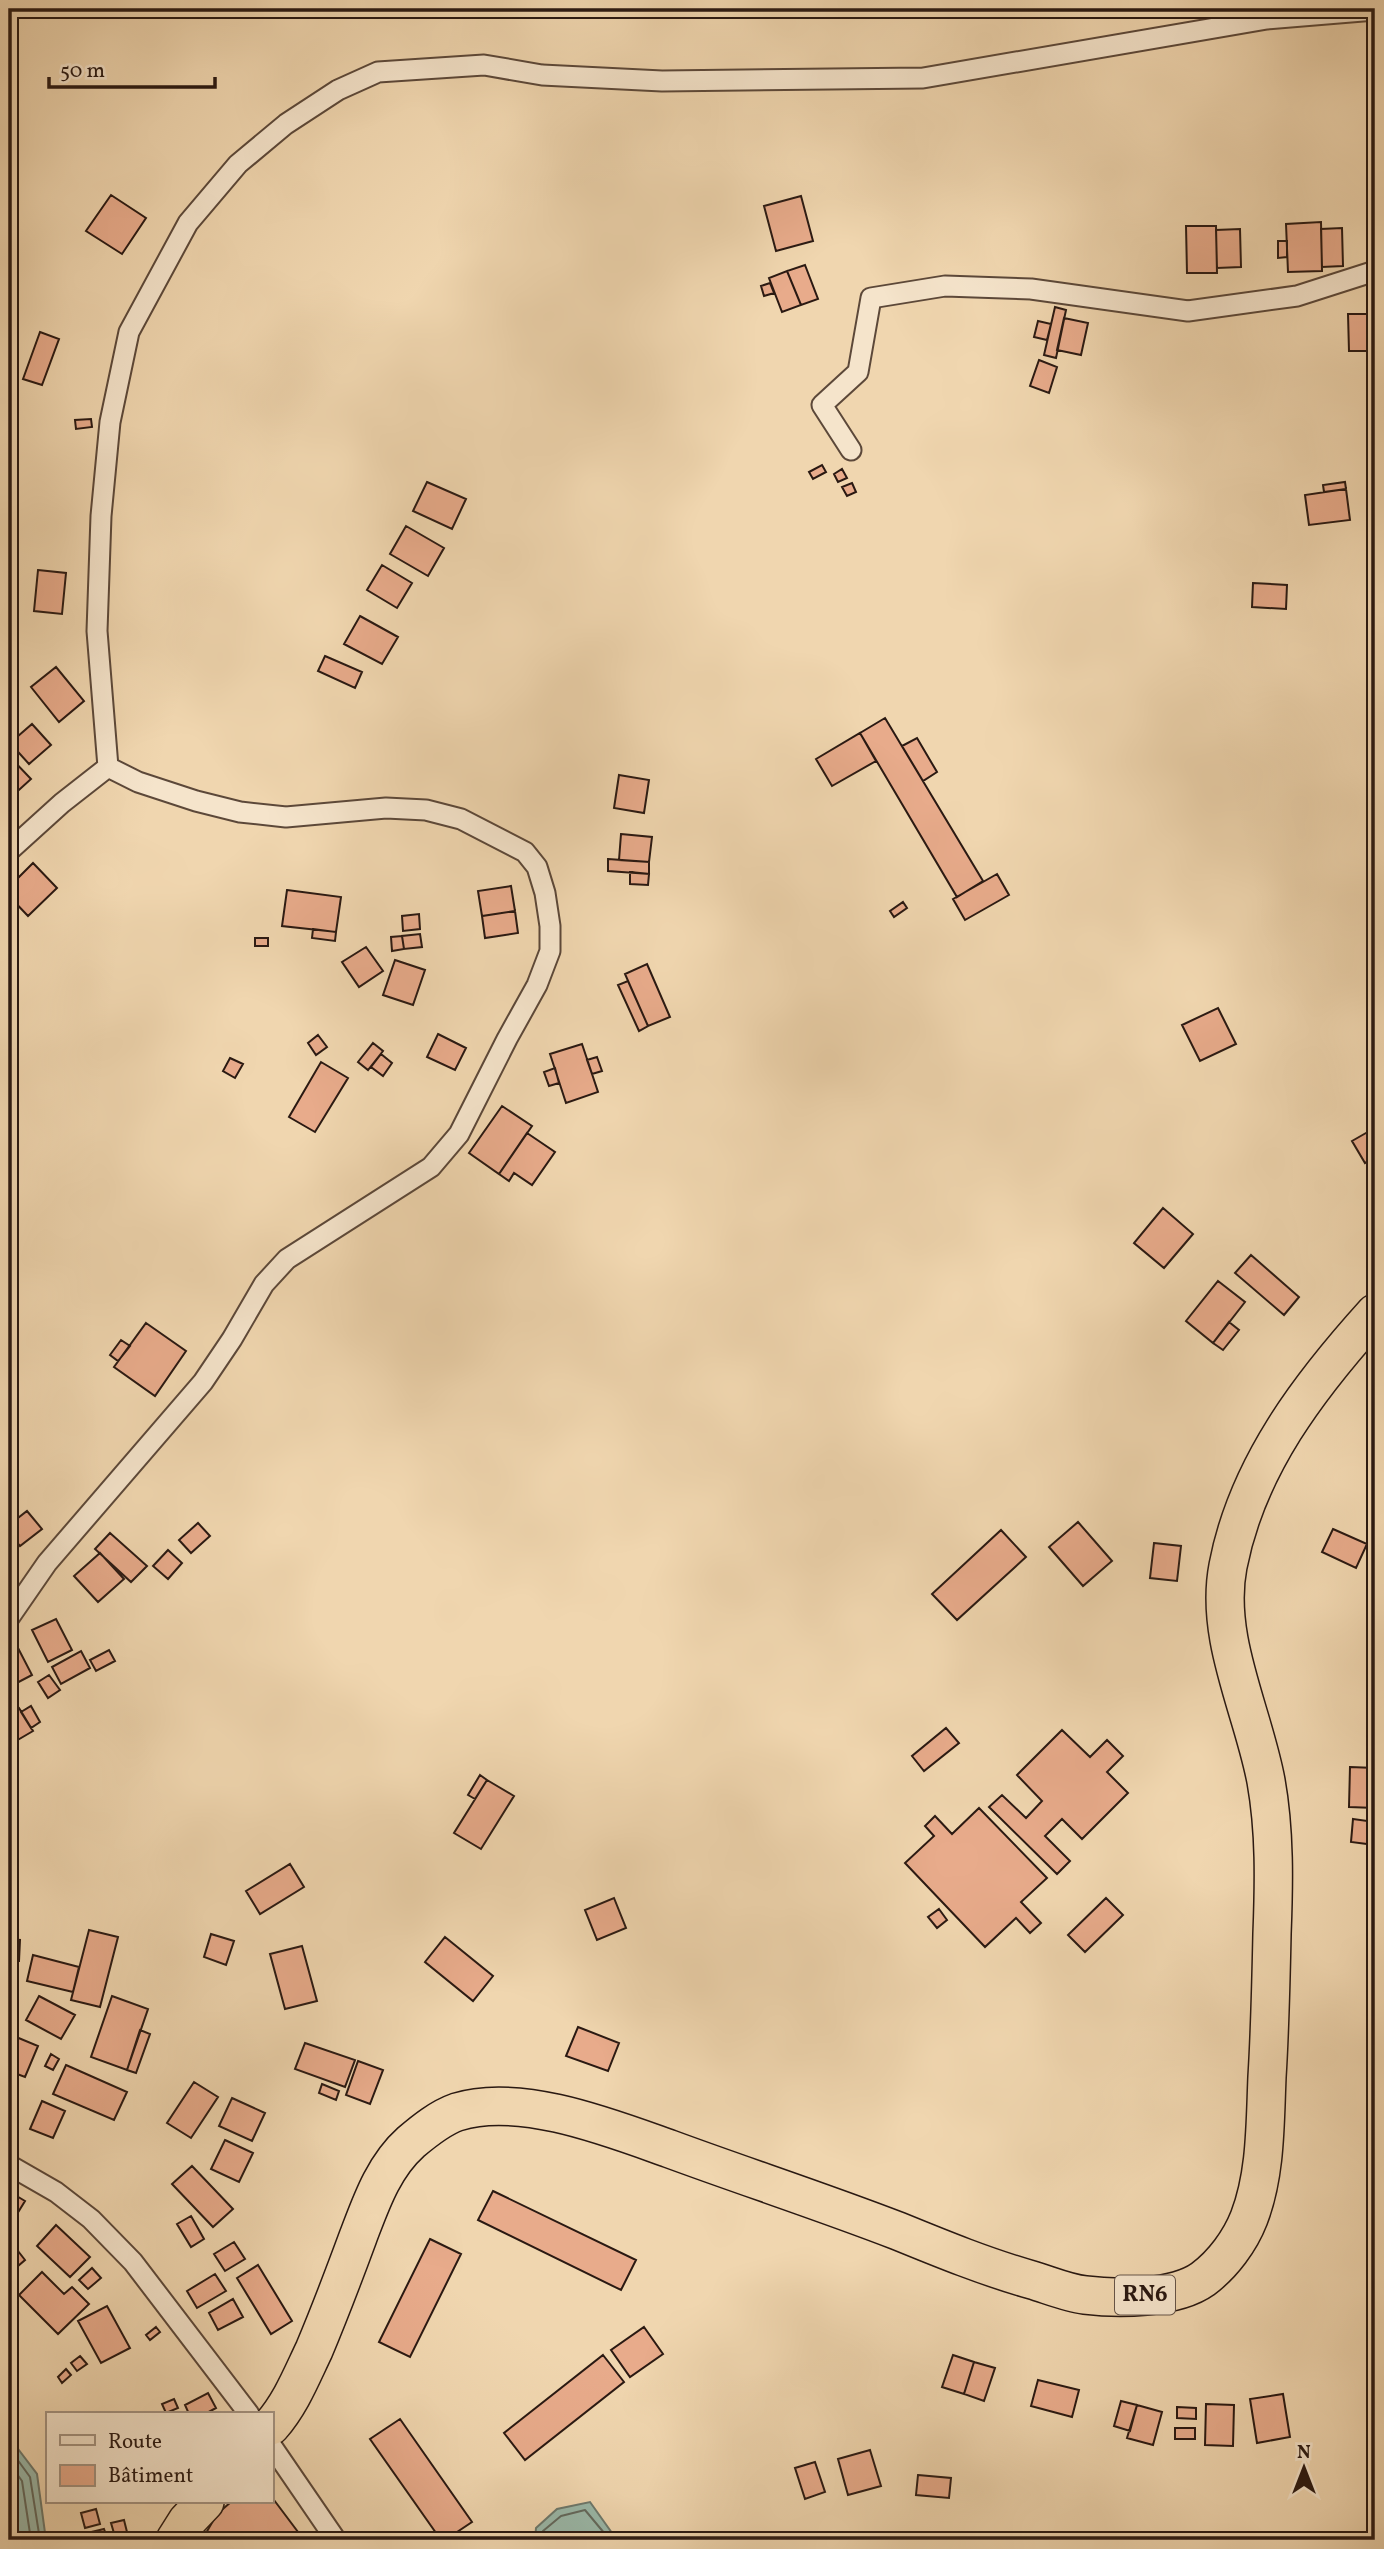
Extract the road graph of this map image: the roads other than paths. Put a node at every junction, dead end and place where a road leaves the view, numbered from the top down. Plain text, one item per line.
1 (1375, 10) edge
2 (1375, 271) edge
3 (851, 450) dead end
4 (108, 767) junction
5 (9, 851) edge
6 (1375, 1313) edge
7 (9, 1618) edge
8 (9, 2165) edge
9 (248, 2412) edge
10 (273, 2423) edge
11 (273, 2448) edge
12 (203, 2504) edge
13 (175, 2540) edge
14 (337, 2540) edge

1 - 4 street
2 - 3 street
4 - 5 street
4 - 7 street
6 - 10 highway, RN6
8 - 9 street
11 - 14 street
12 - 13 highway

